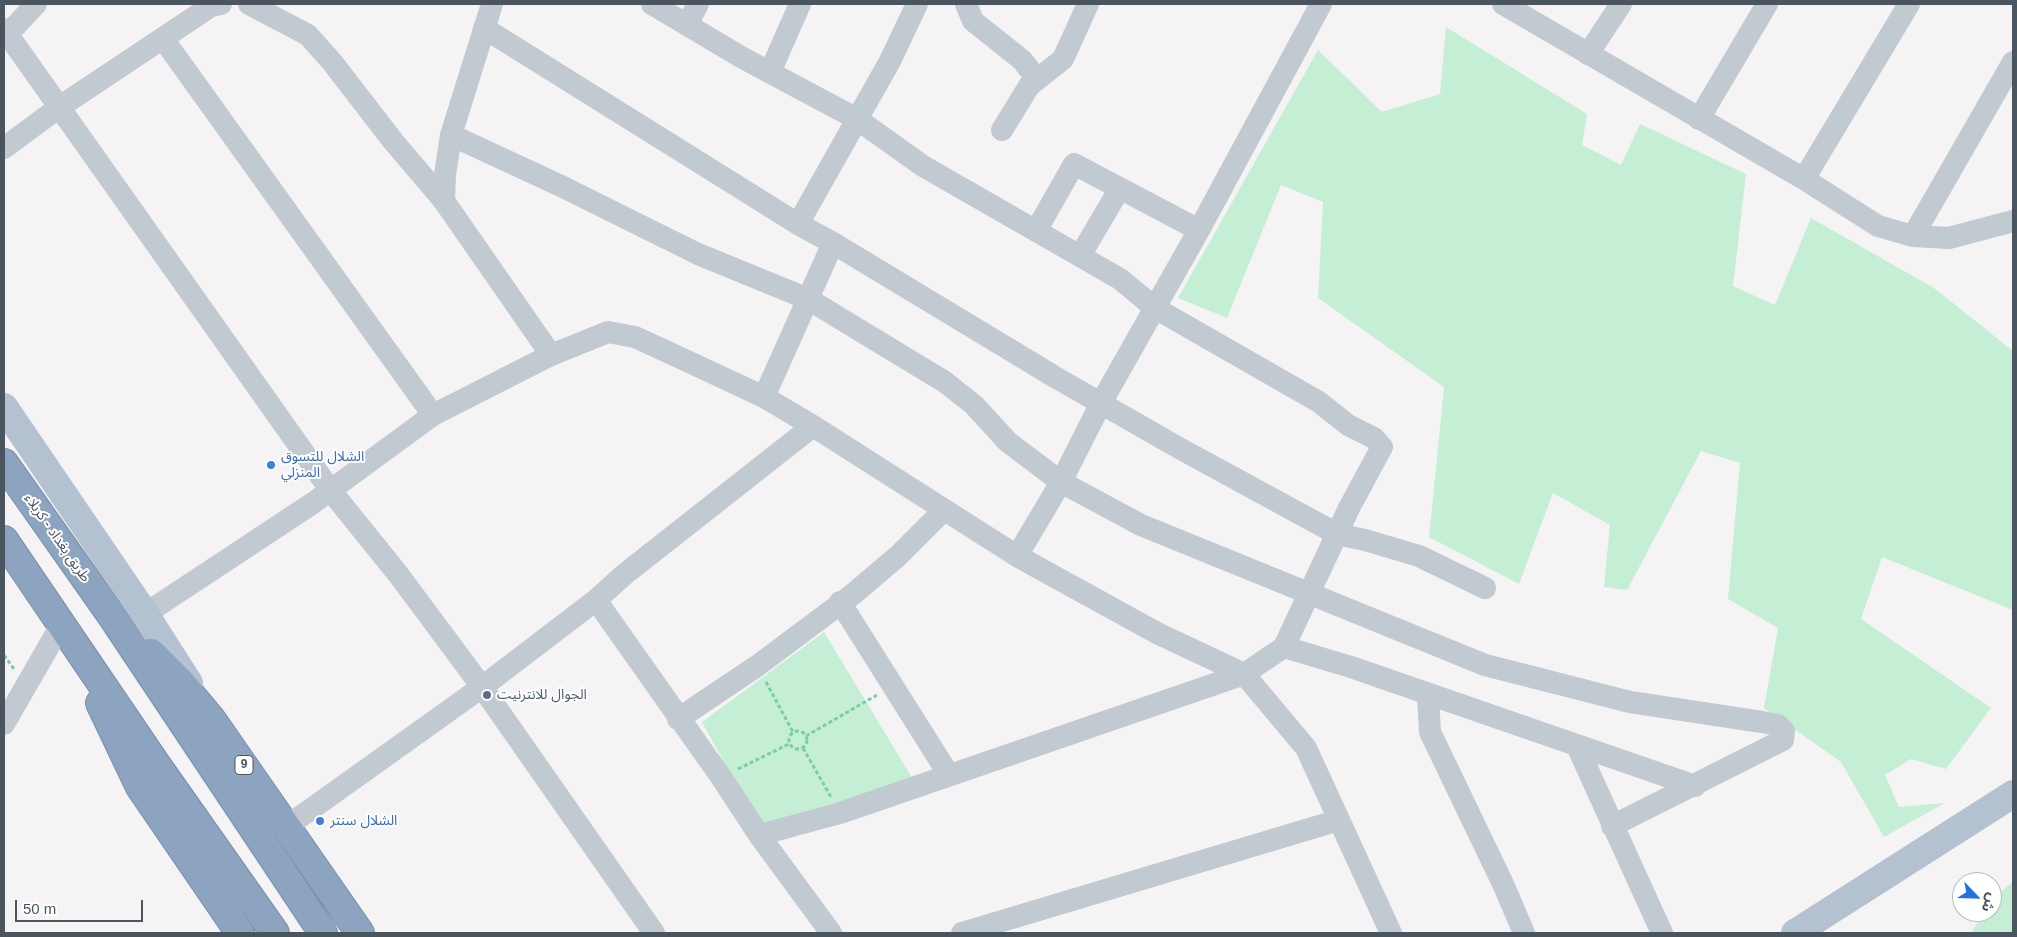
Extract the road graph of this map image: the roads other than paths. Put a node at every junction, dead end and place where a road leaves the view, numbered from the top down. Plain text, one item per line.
1 (36, 4) edge
2 (221, 4) edge
3 (249, 4) edge
4 (492, 4) edge
5 (652, 4) edge
6 (698, 4) edge
7 (800, 4) edge
8 (916, 4) edge
9 (966, 4) edge
10 (1088, 4) edge
11 (1321, 4) edge
12 (1503, 4) edge
13 (1621, 4) edge
14 (1767, 4) edge
15 (1909, 4) edge
16 (687, 25) junction
17 (484, 28) junction
18 (6, 31) edge
19 (164, 40) junction
20 (1588, 54) junction
21 (2013, 62) edge
22 (770, 72) junction
23 (1038, 79) junction
24 (2006, 84) edge
25 (58, 108) junction
26 (857, 119) junction
27 (1699, 119) junction
28 (1002, 130) dead end
29 (451, 135) junction
30 (4, 148) edge
31 (1804, 179) junction
32 (1120, 188) junction
33 (444, 201) junction
34 (2013, 221) edge
35 (798, 224) junction
36 (1198, 230) junction
37 (1036, 231) junction
38 (1914, 236) junction
39 (833, 243) junction
40 (1080, 256) junction
41 (808, 299) junction
42 (1155, 308) junction
43 (551, 355) junction
44 (764, 398) junction
45 (1101, 403) junction
46 (4, 407) edge
47 (434, 415) junction
48 (813, 426) junction
49 (4, 463) edge
50 (1061, 482) junction
51 (331, 490) junction
52 (943, 511) junction
53 (1337, 534) junction
54 (4, 540) edge
55 (1017, 556) junction
56 (1485, 588) dead end
57 (1308, 594) junction
58 (596, 600) junction
59 (840, 602) junction
60 (109, 612) junction
61 (146, 614) junction
62 (66, 631) junction
63 (1284, 647) junction
64 (1244, 674) junction
65 (482, 687) junction
66 (1428, 696) junction
67 (678, 718) junction
68 (212, 720) junction
69 (4, 724) edge
70 (1577, 746) junction
71 (950, 775) junction
72 (1695, 786) junction
73 (2013, 794) edge
74 (1339, 820) junction
75 (1612, 826) junction
76 (286, 827) junction
77 (759, 835) junction
78 (240, 933) edge
79 (275, 933) edge
80 (323, 933) edge
81 (360, 933) edge
82 (654, 933) edge
83 (831, 933) edge
84 (962, 933) edge
85 (1390, 933) edge
86 (1524, 933) edge
87 (1662, 933) edge
88 (1795, 933) edge

1 - 18 street
2 - 19 street
3 - 33 street
4 - 17 street
5 - 16 street
6 - 16 street
7 - 22 street
8 - 26 street
9 - 23 street
10 - 23 street
11 - 36 street
12 - 20 street
13 - 20 street
14 - 27 street
15 - 31 street
16 - 22 street
17 - 29 street
17 - 35 street
18 - 25 street
19 - 25 street
19 - 47 street
20 - 27 street
21 - 24 street
22 - 26 street
23 - 28 street
24 - 38 street
25 - 30 street
25 - 51 street
26 - 35 street
26 - 37 street
27 - 31 street
29 - 33 street
29 - 41 street
31 - 38 street
32 - 36 street
32 - 37 street
32 - 40 street
33 - 43 street
34 - 38 street
35 - 39 street
36 - 42 street
37 - 40 street
39 - 41 street
39 - 45 street
40 - 42 street
41 - 44 street
41 - 50 street
42 - 45 street
42 - 53 street
43 - 44 street
43 - 47 street
44 - 48 street
45 - 50 street
45 - 53 street
46 - 61 main road
47 - 51 street
48 - 52 street
48 - 58 street
49 - 60 highway, طريق بغداد - كربلاء / 9
50 - 55 street
50 - 57 street
51 - 61 street
51 - 65 street
52 - 55 street
52 - 59 street
53 - 56 street
53 - 57 street
54 - 62 highway
55 - 64 street
57 - 63 street
57 - 72 street
58 - 65 street
58 - 67 street
59 - 67 street
59 - 71 street
60 - 68 highway, 9
60 - 80 highway, 9
61 - 68 main road
62 - 69 street
62 - 78 highway
62 - 79 highway
63 - 64 street
63 - 66 street
64 - 71 street
64 - 74 street
65 - 76 street
65 - 82 street
66 - 70 street
66 - 86 street
67 - 77 street
68 - 76 highway, 9
70 - 72 street
70 - 75 street
71 - 77 street
72 - 75 street
73 - 88 main road
74 - 84 street
74 - 85 street
75 - 87 street
76 - 81 highway, 9
77 - 83 street

